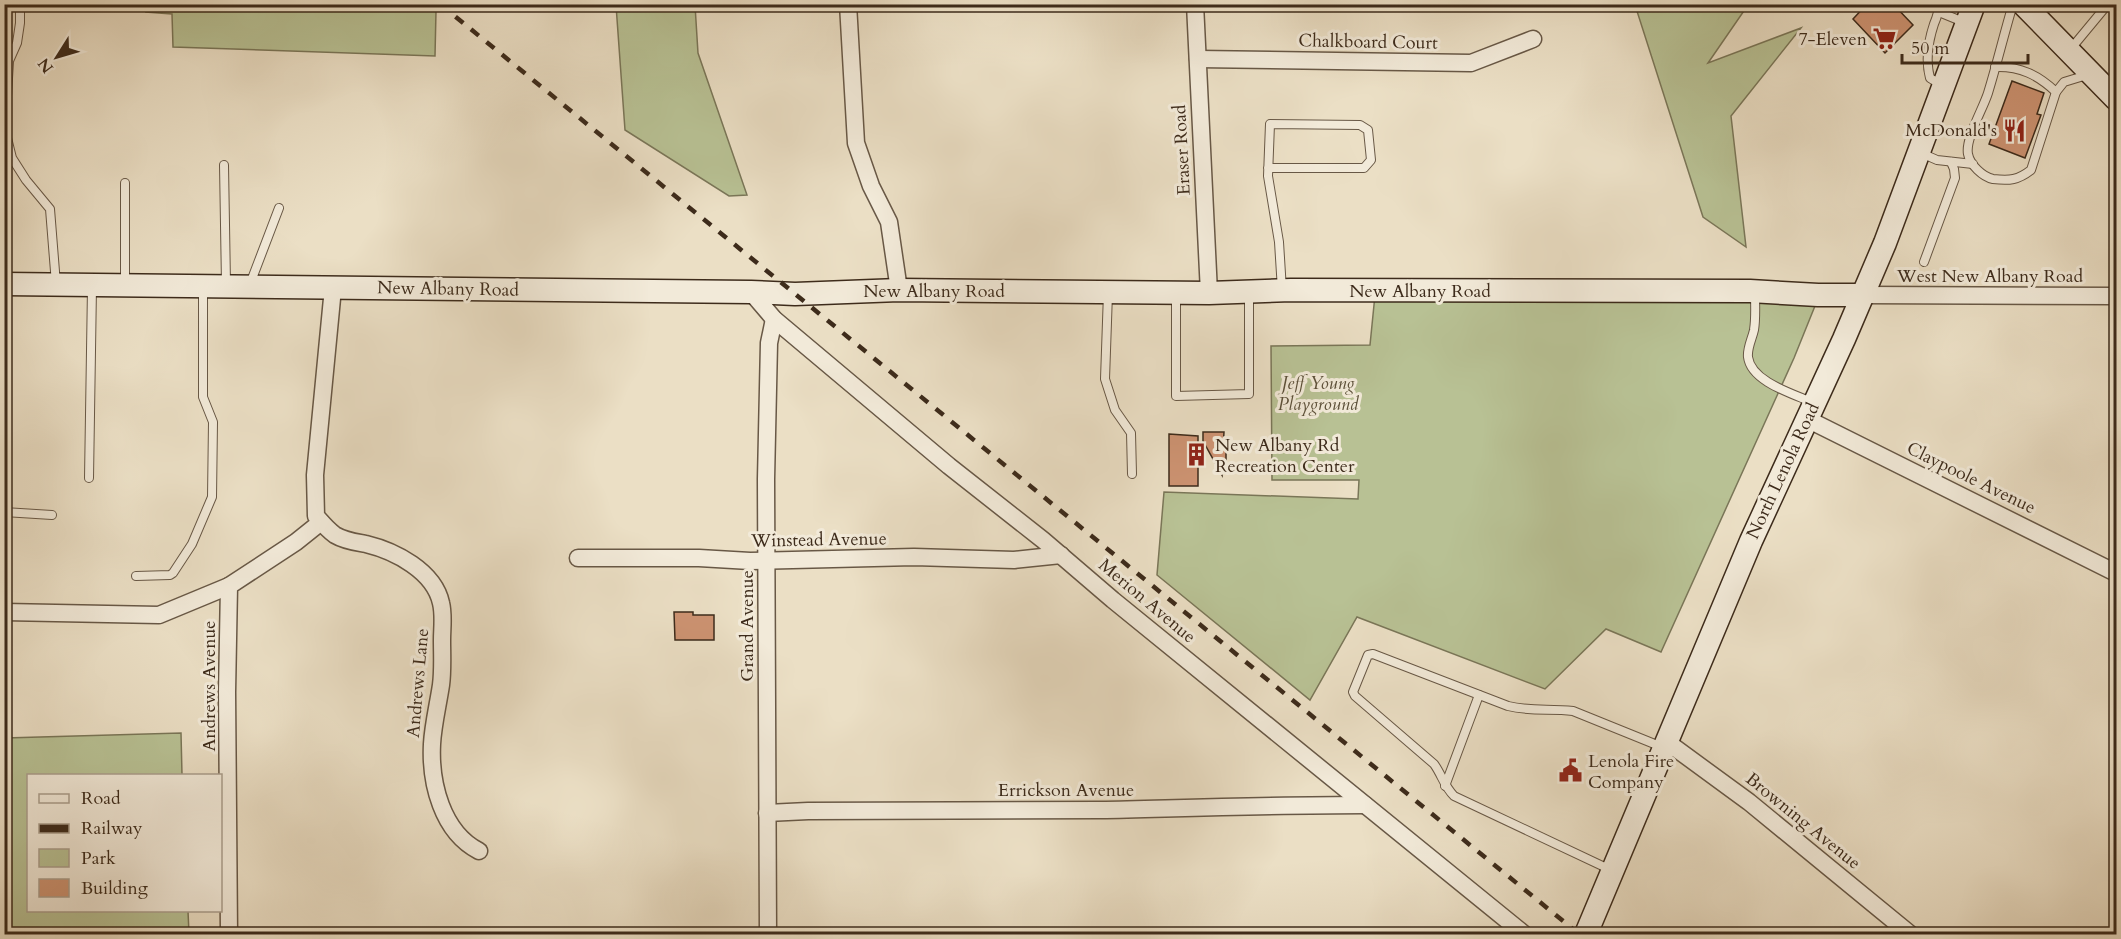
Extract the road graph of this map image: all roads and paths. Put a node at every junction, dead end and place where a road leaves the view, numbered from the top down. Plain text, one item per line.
1 (20, 4) edge
2 (848, 4) edge
3 (1195, 4) edge
4 (2013, 4) edge
5 (2022, 4) edge
6 (2108, 4) edge
7 (1939, 8) edge
8 (1970, 14) edge
9 (1533, 39) dead end
10 (2069, 51) junction
11 (1198, 59) junction
12 (1995, 67) junction
13 (2093, 75) junction
14 (1943, 86) junction
15 (2056, 92) junction
16 (2116, 99) edge
17 (1920, 152) junction
18 (1951, 162) junction
19 (1972, 164) junction
20 (224, 165) dead end
21 (1268, 168) junction
22 (125, 183) dead end
23 (279, 208) dead end
24 (1924, 262) dead end
25 (4, 284) edge
26 (56, 285) junction
27 (92, 285) junction
28 (125, 285) junction
29 (203, 287) junction
30 (226, 287) junction
31 (249, 288) junction
32 (333, 288) junction
33 (899, 290) junction
34 (1282, 290) junction
35 (1249, 291) junction
36 (1755, 291) junction
37 (751, 292) junction
38 (1108, 292) junction
39 (1176, 293) junction
40 (1209, 293) junction
41 (1863, 295) junction
42 (2116, 296) edge
43 (774, 319) junction
44 (1811, 412) junction
45 (1132, 474) dead end
46 (89, 478) dead end
47 (4, 512) edge
48 (52, 515) dead end
49 (321, 522) junction
50 (1061, 555) junction
51 (578, 558) dead end
52 (767, 560) junction
53 (2116, 573) edge
54 (136, 576) dead end
55 (229, 586) junction
56 (4, 612) edge
57 (1479, 695) junction
58 (1666, 745) junction
59 (1445, 786) junction
60 (1365, 805) junction
61 (767, 813) junction
62 (479, 851) dead end
63 (1613, 872) junction
64 (229, 934) edge
65 (768, 934) edge
66 (1524, 934) edge
67 (1586, 934) edge
68 (1910, 934) edge

1 - 26 lane
2 - 33 street
3 - 11 street, Eraser Road
4 - 12 lane
5 - 10 main road
6 - 10 lane
7 - 8 lane
7 - 14 lane
8 - 14 main road, North Lenola Road
9 - 11 street, Chalkboard Court
10 - 13 main road
11 - 40 street, Eraser Road
12 - 15 lane
12 - 19 lane
13 - 15 lane
13 - 16 main road
14 - 17 main road, North Lenola Road
15 - 19 lane
17 - 18 lane
17 - 41 main road, North Lenola Road
18 - 19 lane
18 - 24 lane
20 - 30 lane
21 - 21 lane
21 - 34 lane
22 - 28 lane
23 - 31 lane
25 - 26 main road, New Albany Road
26 - 27 main road, New Albany Road
27 - 28 main road, New Albany Road
27 - 46 lane
28 - 29 main road, New Albany Road
29 - 30 main road, New Albany Road
29 - 54 lane
30 - 31 main road, New Albany Road
31 - 32 main road, New Albany Road
32 - 37 main road, New Albany Road
32 - 49 street
33 - 37 main road, New Albany Road
33 - 38 main road, New Albany Road
34 - 35 main road, New Albany Road
34 - 36 main road, New Albany Road
35 - 39 lane
35 - 40 main road, New Albany Road
36 - 41 main road, New Albany Road
36 - 44 lane
37 - 43 street, Merion Avenue
38 - 39 main road, New Albany Road
38 - 45 lane
39 - 40 main road, New Albany Road
41 - 42 street, West New Albany Road
41 - 44 main road, North Lenola Road
43 - 50 street, Merion Avenue
43 - 52 street, Grand Avenue
44 - 53 street, Claypoole Avenue
44 - 58 main road, North Lenola Road
47 - 48 lane
49 - 55 street
49 - 62 street, Andrews Lane
50 - 52 street, Winstead Avenue
50 - 60 street, Merion Avenue
51 - 52 street, Winstead Avenue
52 - 61 street, Grand Avenue
55 - 56 street
55 - 64 street, Andrews Avenue
57 - 58 lane
57 - 59 lane
57 - 59 lane
58 - 63 main road, North Lenola Road
58 - 68 street, Browning Avenue
59 - 63 lane
60 - 61 street, Errickson Avenue
60 - 66 street, Merion Avenue
61 - 65 street, Grand Avenue
63 - 67 main road, North Lenola Road

